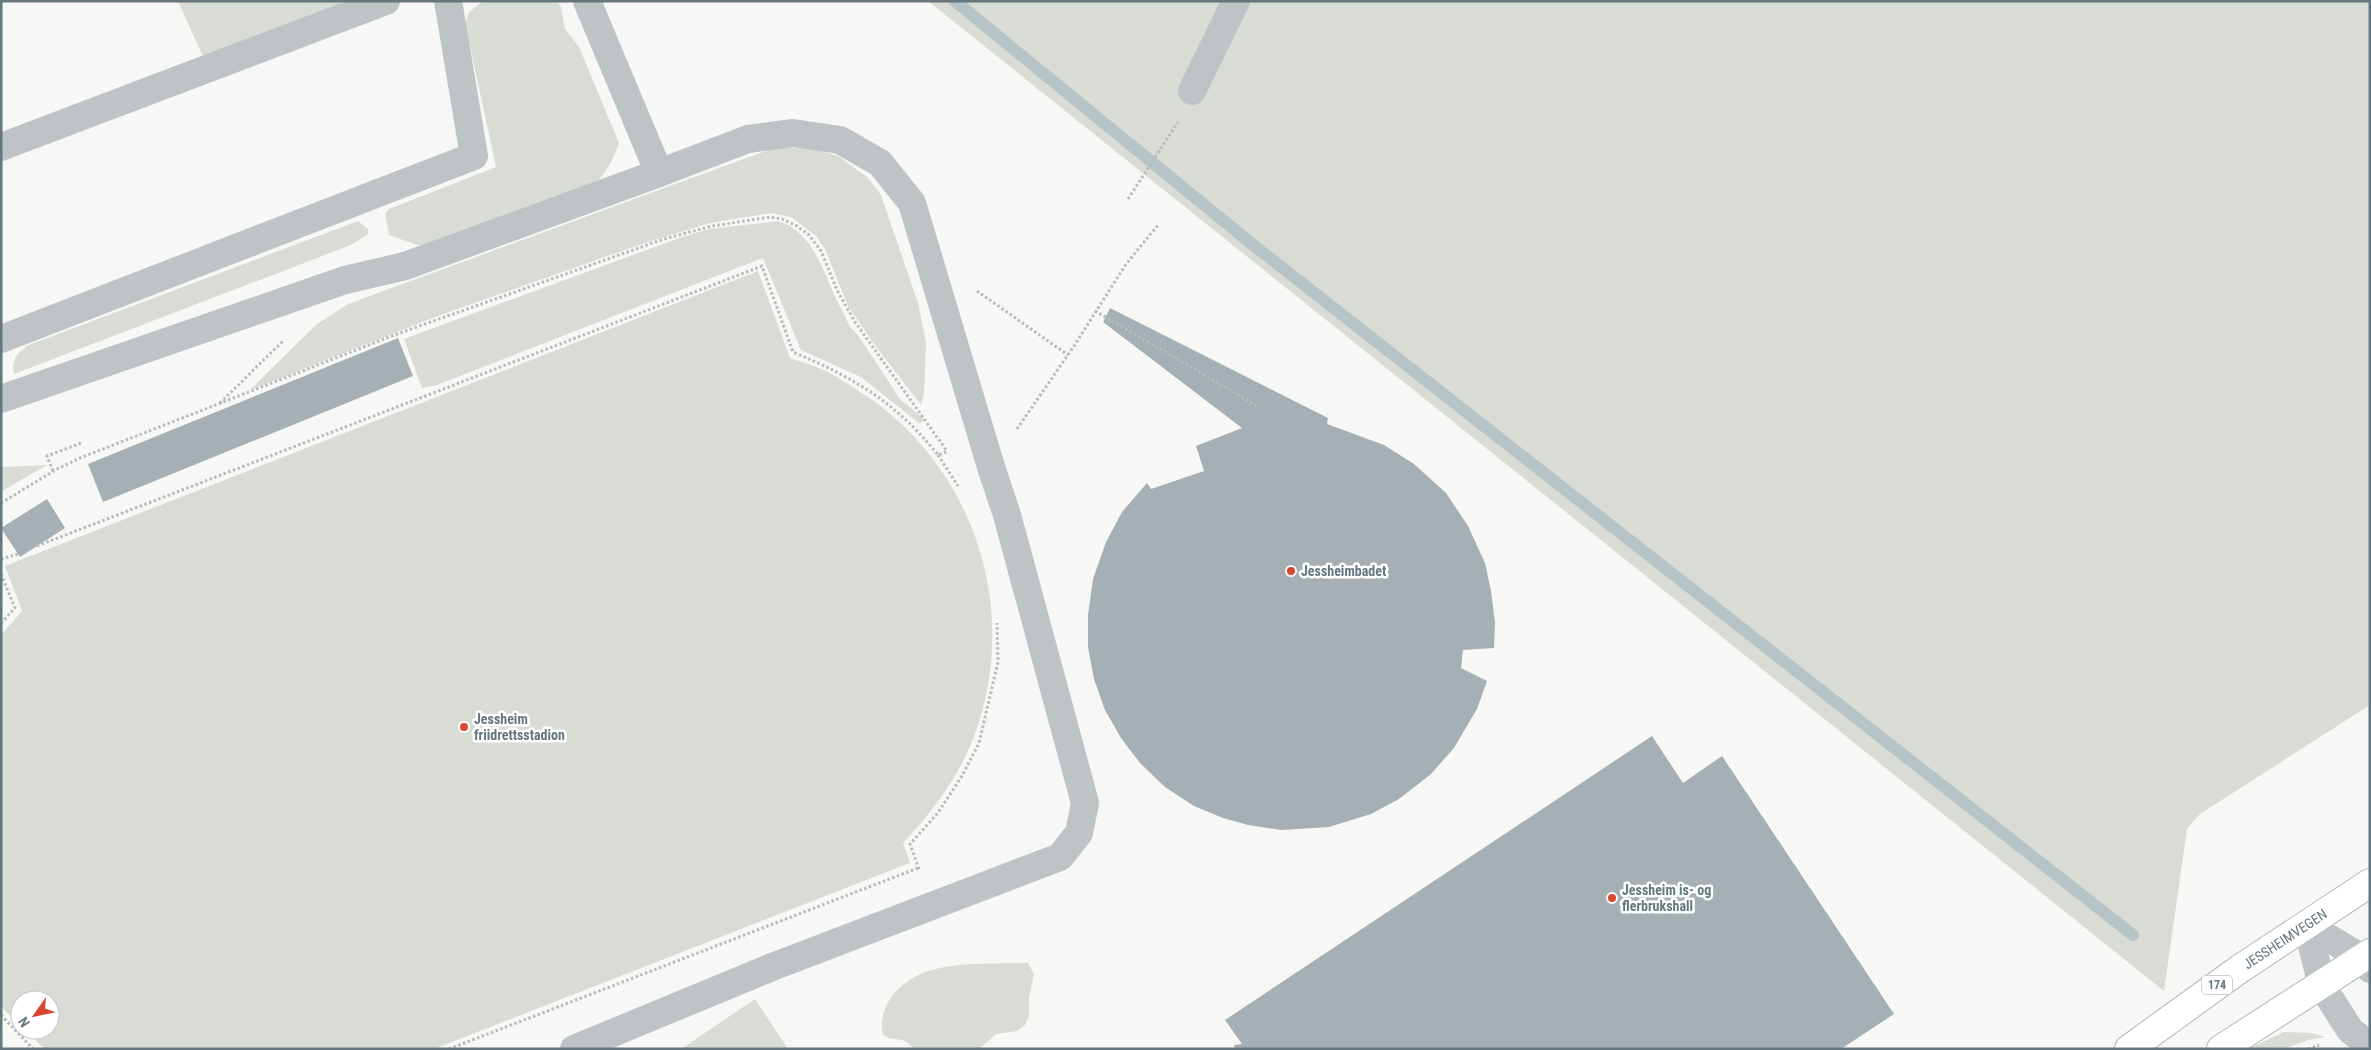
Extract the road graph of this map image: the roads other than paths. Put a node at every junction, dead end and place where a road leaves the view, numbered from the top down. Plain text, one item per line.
1 (386, 1) edge
2 (448, 1) edge
3 (587, 1) edge
4 (1236, 1) edge
5 (1192, 91) road end
6 (1, 147) edge
7 (659, 173) junction
8 (1, 339) edge
9 (1, 399) edge
10 (2370, 883) edge
11 (2307, 925) junction
12 (2367, 960) edge
13 (2322, 986) junction
14 (2370, 1046) edge
15 (574, 1049) edge
16 (2129, 1049) edge
17 (2221, 1049) edge

1 - 6 street
2 - 8 street
3 - 7 street
4 - 5 street
7 - 9 street
7 - 15 street
10 - 11 main road, JESSHEIMVEGEN / 174
11 - 12 street
11 - 13 street
11 - 16 main road, JESSHEIMVEGEN / 174
12 - 13 main road
13 - 14 street
13 - 17 main road

